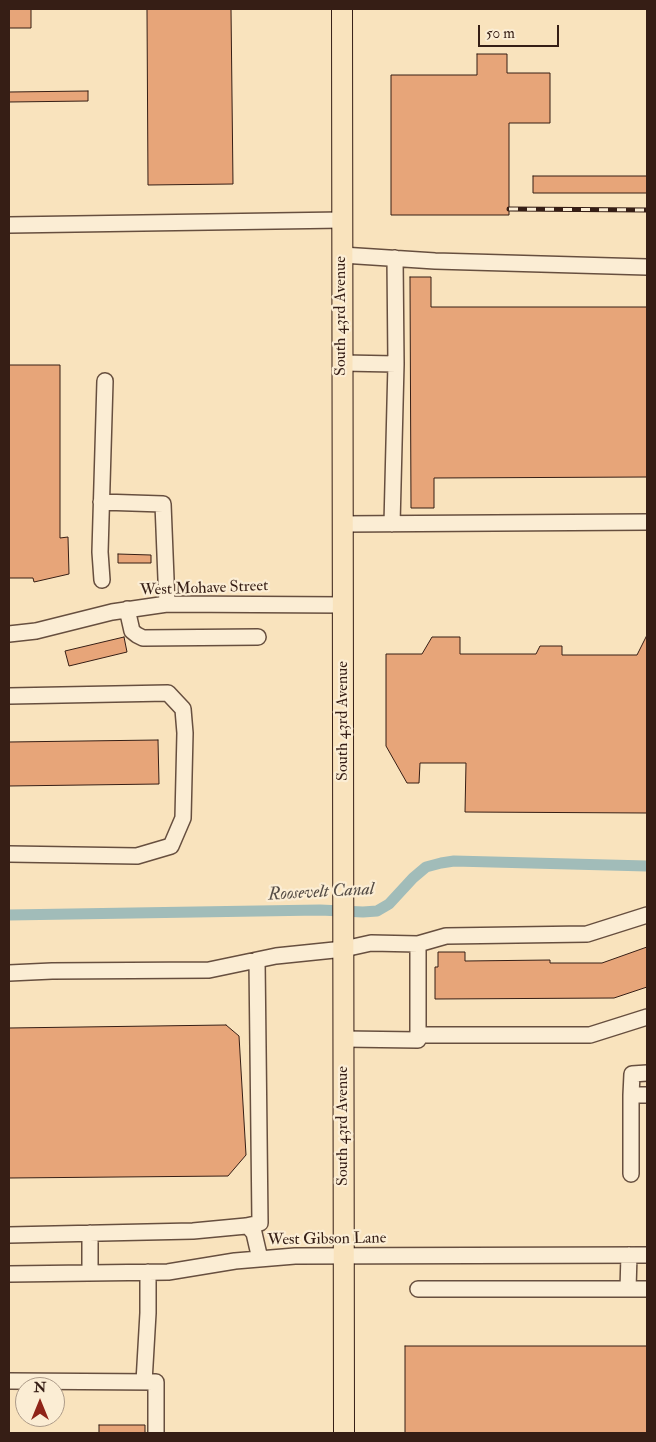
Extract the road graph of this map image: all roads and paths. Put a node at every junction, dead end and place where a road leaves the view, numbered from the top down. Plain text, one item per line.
1 (342, 9) edge
2 (342, 220) junction
3 (9, 225) edge
4 (342, 256) junction
5 (395, 258) junction
6 (647, 267) edge
7 (342, 363) junction
8 (396, 364) junction
9 (105, 382) dead end
10 (101, 502) junction
11 (647, 522) edge
12 (344, 524) junction
13 (392, 524) junction
14 (102, 580) dead end
15 (166, 604) junction
16 (344, 604) junction
17 (127, 609) junction
18 (9, 634) edge
19 (258, 637) dead end
20 (9, 696) edge
21 (9, 854) edge
22 (647, 915) edge
23 (418, 944) junction
24 (344, 950) junction
25 (257, 960) junction
26 (9, 973) edge
27 (647, 1017) edge
28 (418, 1035) junction
29 (344, 1040) junction
30 (647, 1073) edge
31 (631, 1094) junction
32 (647, 1095) edge
33 (631, 1174) dead end
34 (248, 1226) junction
35 (90, 1233) junction
36 (9, 1235) edge
37 (629, 1255) junction
38 (647, 1255) edge
39 (344, 1256) junction
40 (260, 1259) junction
41 (148, 1272) junction
42 (90, 1273) junction
43 (9, 1274) edge
44 (418, 1289) dead end
45 (628, 1289) junction
46 (647, 1289) edge
47 (9, 1381) edge
48 (144, 1382) junction
49 (156, 1433) edge
50 (344, 1433) edge

1 - 2 main road, South 43rd Avenue
2 - 3 street
2 - 4 main road, South 43rd Avenue
4 - 5 street
4 - 7 main road, South 43rd Avenue
5 - 6 street
5 - 8 street
7 - 8 street
7 - 12 main road, South 43rd Avenue
8 - 13 street
9 - 10 street
10 - 14 street
10 - 15 street
11 - 13 street
12 - 13 street
12 - 16 main road, South 43rd Avenue
15 - 16 street, West Mohave Street
15 - 17 street, West Mohave Street
16 - 24 main road, South 43rd Avenue
17 - 18 street, West Mohave Street
17 - 19 street
20 - 21 street
22 - 23 street
23 - 24 street
23 - 28 street
24 - 25 street
24 - 29 main road, South 43rd Avenue
25 - 26 street
25 - 34 street
27 - 28 street
28 - 29 street
29 - 39 main road, South 43rd Avenue
30 - 31 street
31 - 32 street
31 - 33 street
34 - 35 street
34 - 40 street
35 - 36 street
35 - 42 street
37 - 38 street, West Gibson Lane
37 - 39 street, West Gibson Lane
37 - 45 street
39 - 40 street, West Gibson Lane
39 - 50 main road, South 43rd Avenue
40 - 41 street, West Gibson Lane
41 - 42 street, West Gibson Lane
41 - 48 street
42 - 43 street, West Gibson Lane
44 - 45 street
45 - 46 street
47 - 48 street
48 - 49 street

